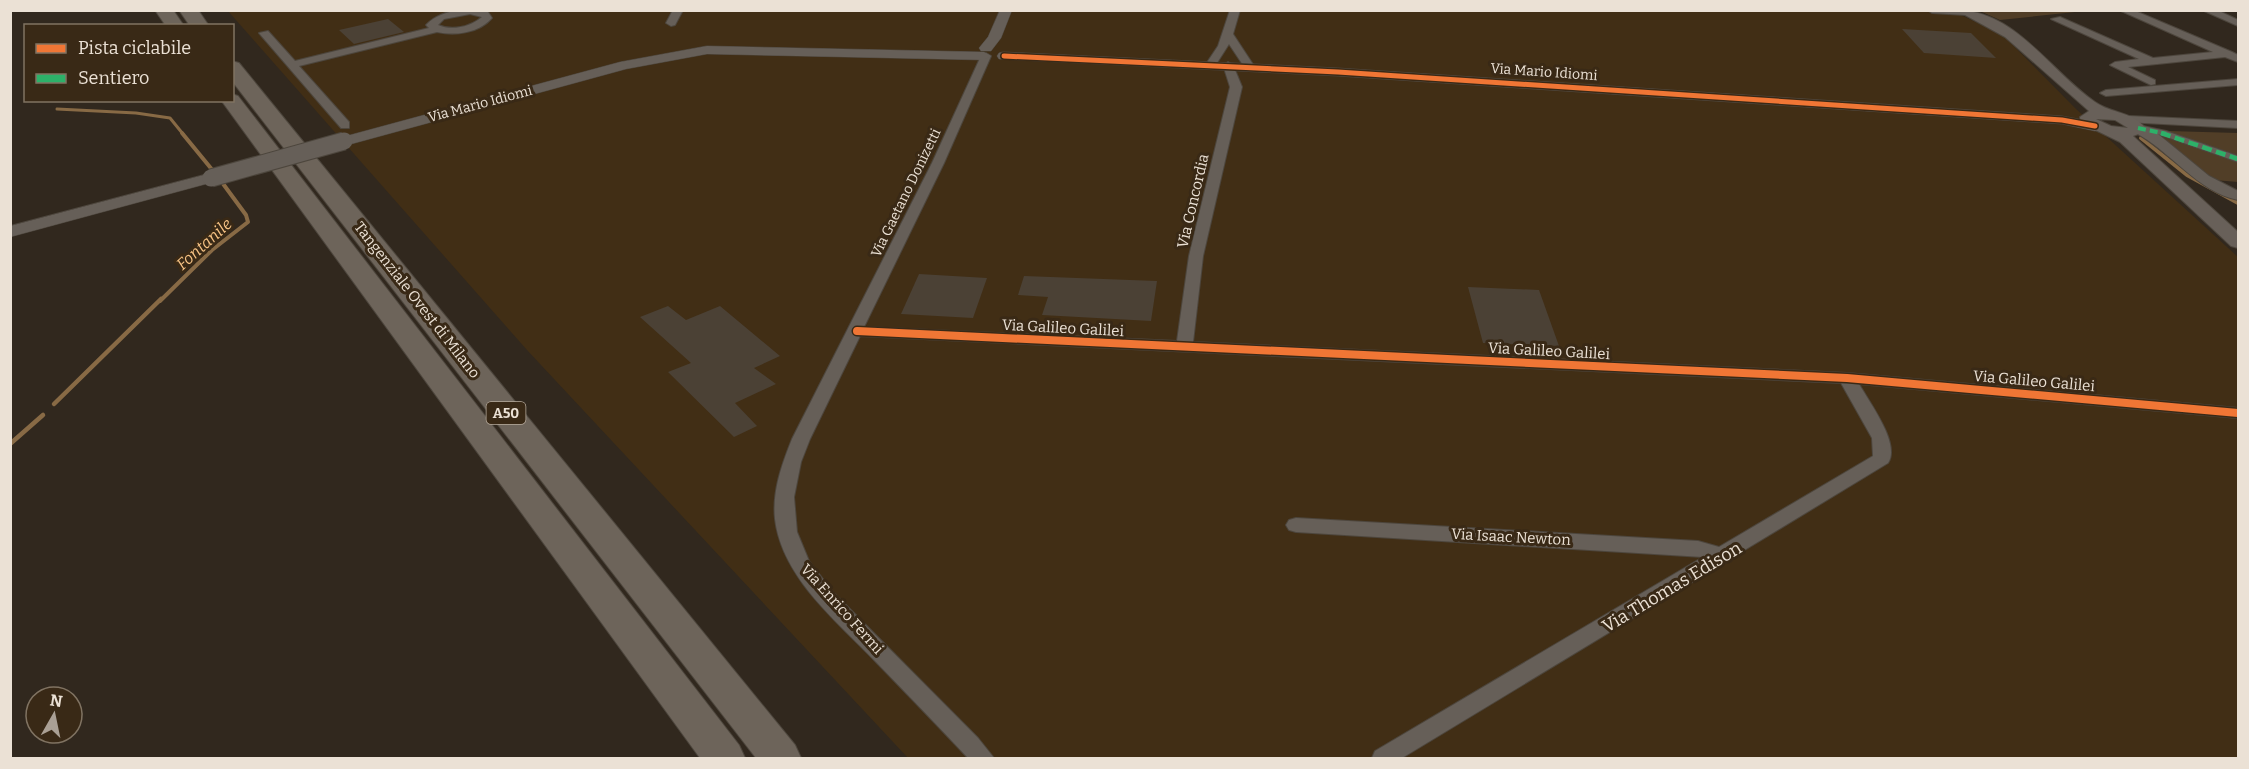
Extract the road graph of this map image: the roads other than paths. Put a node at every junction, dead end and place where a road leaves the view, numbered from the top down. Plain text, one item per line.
1 (164, 10) edge
2 (188, 10) edge
3 (678, 10) edge
4 (1006, 10) edge
5 (1235, 10) edge
6 (1932, 10) edge
7 (2124, 10) edge
8 (2207, 10) edge
9 (481, 11) edge
10 (1964, 11) edge
11 (461, 12) edge
12 (2056, 19) dead end
13 (2238, 22) edge
14 (671, 23) dead end
15 (174, 24) edge
16 (198, 24) edge
17 (436, 29) junction
18 (264, 33) dead end
19 (1227, 36) junction
20 (993, 53) junction
21 (2233, 57) edge
22 (2152, 62) junction
23 (1211, 64) junction
24 (292, 65) junction
25 (1228, 65) junction
26 (1252, 67) junction
27 (234, 70) edge
28 (2151, 82) dead end
29 (2238, 82) edge
30 (1236, 87) junction
31 (2106, 93) dead end
32 (232, 102) edge
33 (2116, 124) junction
34 (2238, 125) edge
35 (344, 133) junction
36 (2238, 159) edge
37 (2238, 196) edge
38 (10, 232) edge
39 (2238, 242) edge
40 (857, 331) junction
41 (1184, 347) junction
42 (1847, 378) junction
43 (2238, 413) edge
44 (1296, 525) dead end
45 (1724, 556) junction
46 (724, 759) edge
47 (780, 759) edge
48 (982, 759) edge
49 (1383, 759) edge

1 - 15 highway
2 - 16 highway
3 - 14 street
4 - 20 street
5 - 19 street
6 - 10 street
7 - 21 street
8 - 13 street
9 - 11 street
9 - 17 street
10 - 33 main road
11 - 17 street
12 - 22 street
17 - 24 street
18 - 24 street
19 - 23 street
19 - 26 street
20 - 23 street, Via Mario Idiomi
20 - 35 street, Via Mario Idiomi
20 - 40 street, Via Gaetano Donizetti
21 - 22 street
22 - 28 street
23 - 25 street, Via Mario Idiomi
24 - 35 street
25 - 26 street, Via Mario Idiomi
25 - 30 street
26 - 30 street
26 - 33 street, Via Mario Idiomi
27 - 47 highway, Tangenziale Ovest di Milano / A50
29 - 31 street
30 - 41 street, Via Concordia
32 - 46 highway, Tangenziale Ovest di Milano / A50
33 - 34 street
33 - 36 street
33 - 37 street
33 - 39 main road
35 - 38 street, Via Mario Idiomi, bridge
40 - 41 street, Via Galileo Galilei
40 - 48 street, Via Enrico Fermi
41 - 42 street, Via Galileo Galilei
42 - 43 street, Via Galileo Galilei
42 - 45 street, Via Thomas Edison
44 - 45 street, Via Isaac Newton
45 - 49 street, Via Thomas Edison

